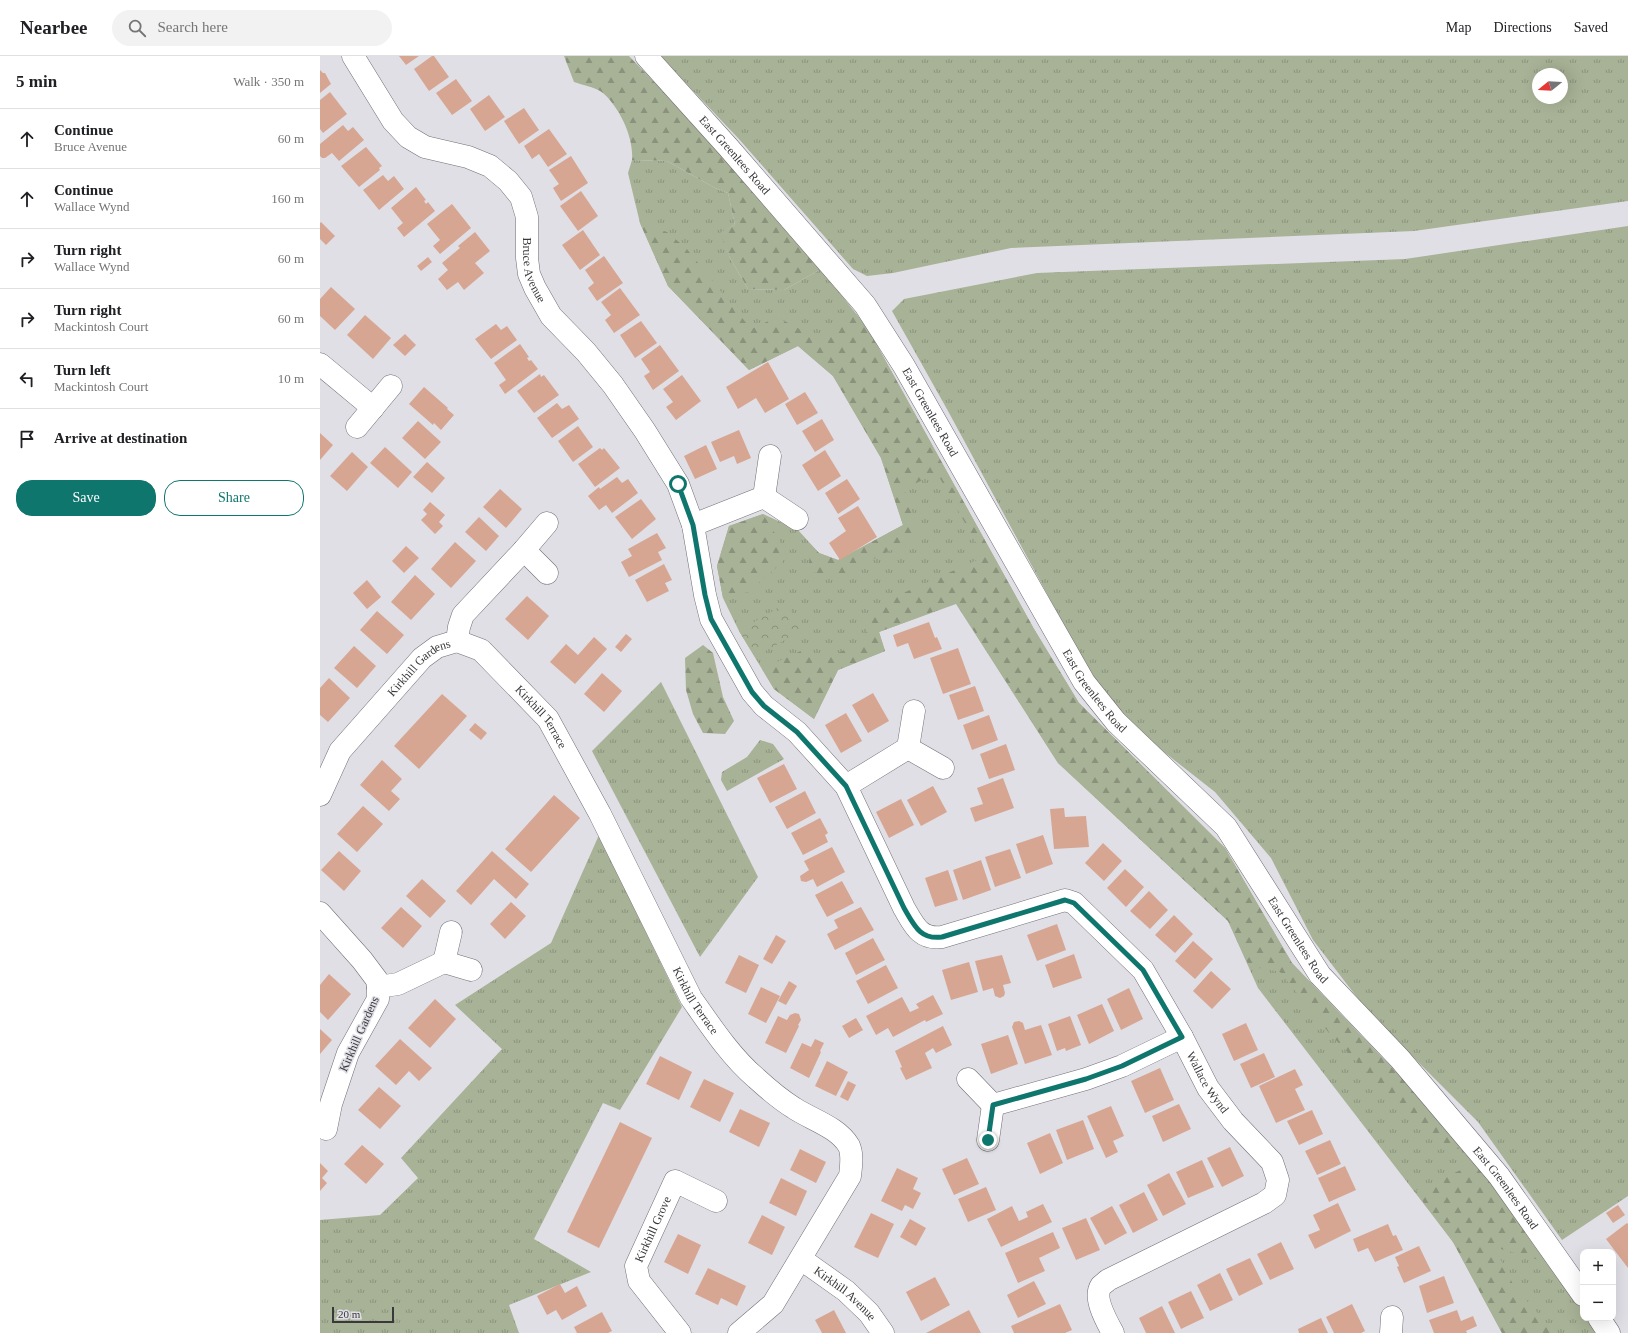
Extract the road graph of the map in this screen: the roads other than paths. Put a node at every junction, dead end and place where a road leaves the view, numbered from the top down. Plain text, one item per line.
1 (352, 56) edge
2 (646, 56) edge
3 (320, 364) edge
4 (391, 386) dead end
5 (373, 408) junction
6 (357, 427) dead end
7 (770, 456) dead end
8 (764, 497) junction
9 (797, 519) dead end
10 (547, 523) dead end
11 (693, 525) junction
12 (524, 550) junction
13 (547, 573) dead end
14 (457, 641) junction
15 (741, 672) joint
16 (914, 711) dead end
17 (908, 748) junction
18 (943, 768) dead end
19 (846, 786) junction
20 (320, 795) edge
21 (320, 913) edge
22 (450, 932) dead end
23 (444, 962) junction
24 (471, 970) dead end
25 (378, 987) junction
26 (1182, 1037) junction
27 (968, 1079) dead end
28 (325, 1103) edge
29 (993, 1105) junction
30 (326, 1129) dead end
31 (988, 1140) dead end
32 (716, 1201) dead end
33 (801, 1259) junction
34 (1580, 1291) edge
35 (1601, 1321) edge
36 (680, 1333) edge
37 (739, 1333) edge
38 (882, 1333) edge
39 (1113, 1333) edge
40 (1609, 1333) edge

1 - 11 street, Bruce Avenue
2 - 34 street, East Greenlees Road
3 - 5 street
4 - 5 street
5 - 6 street
7 - 8 street
8 - 9 street
8 - 11 street
10 - 12 street, Kirkhill Gardens
11 - 15 street, Bruce Avenue
12 - 13 street
12 - 14 street, Kirkhill Gardens
14 - 20 street, Kirkhill Gardens
14 - 33 street, Kirkhill Terrace
15 - 19 street, Wallace Wynd
16 - 17 street
17 - 18 street
17 - 19 street
19 - 26 street, Wallace Wynd
21 - 25 street, Kirkhill Gardens
22 - 23 street
23 - 24 street
23 - 25 street, Kirkhill Gardens
25 - 28 street, Kirkhill Gardens
26 - 29 street
26 - 39 street, Wallace Wynd
27 - 29 street
28 - 30 street, Kirkhill Gardens
29 - 31 street
32 - 36 street, Kirkhill Grove
33 - 37 street, Kirkhill Terrace
33 - 38 street, Kirkhill Avenue
35 - 40 street

